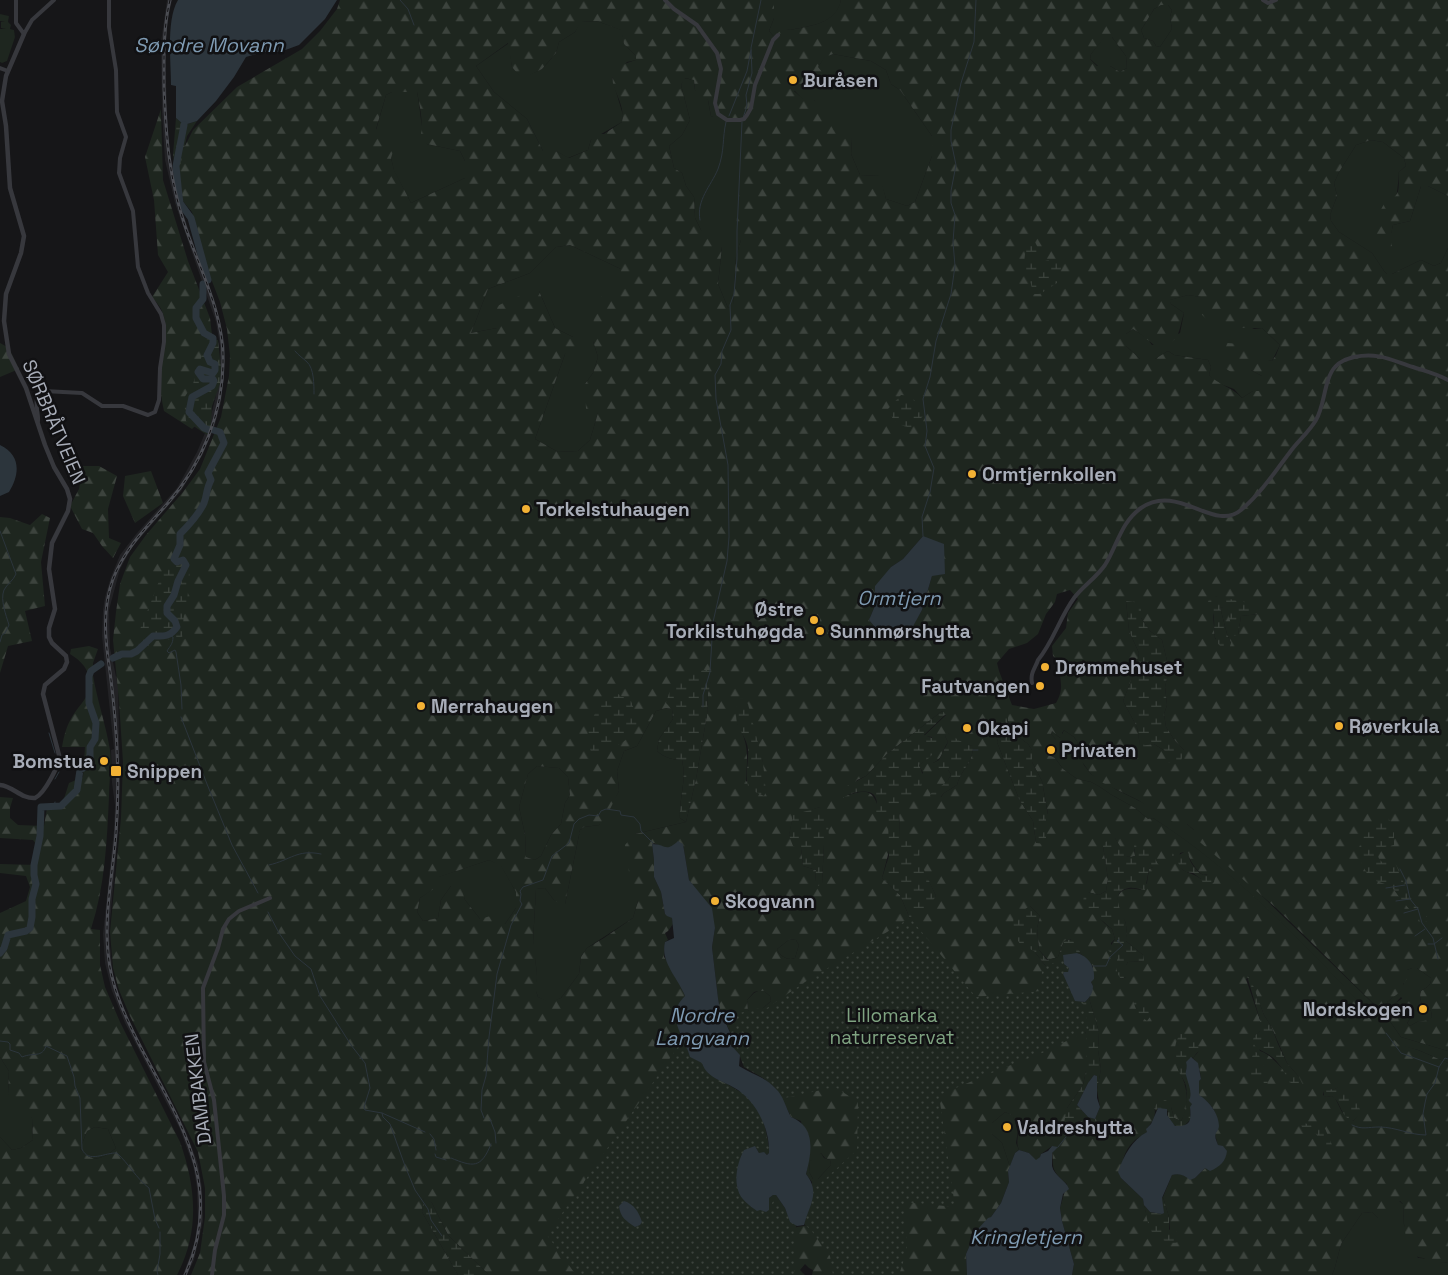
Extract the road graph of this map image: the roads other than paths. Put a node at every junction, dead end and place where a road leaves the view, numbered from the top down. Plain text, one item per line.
1 (16, 0) edge
2 (54, 0) edge
3 (109, 0) edge
4 (665, 0) edge
5 (1263, 0) edge
6 (1276, 0) edge
7 (24, 34) junction
8 (778, 35) dead end
9 (0, 68) edge
10 (8, 71) junction
11 (1448, 380) edge
12 (37, 424) junction
13 (1032, 683) dead end
14 (0, 785) edge
15 (270, 898) dead end
16 (212, 1275) edge

1 - 7 street
2 - 7 street
3 - 12 street
4 - 8 street
5 - 6 street
7 - 10 street, SØRBRÅTVEIEN
9 - 10 street
10 - 12 street, SØRBRÅTVEIEN
11 - 13 street
12 - 14 street, SØRBRÅTVEIEN
15 - 16 street, DAMBAKKEN

